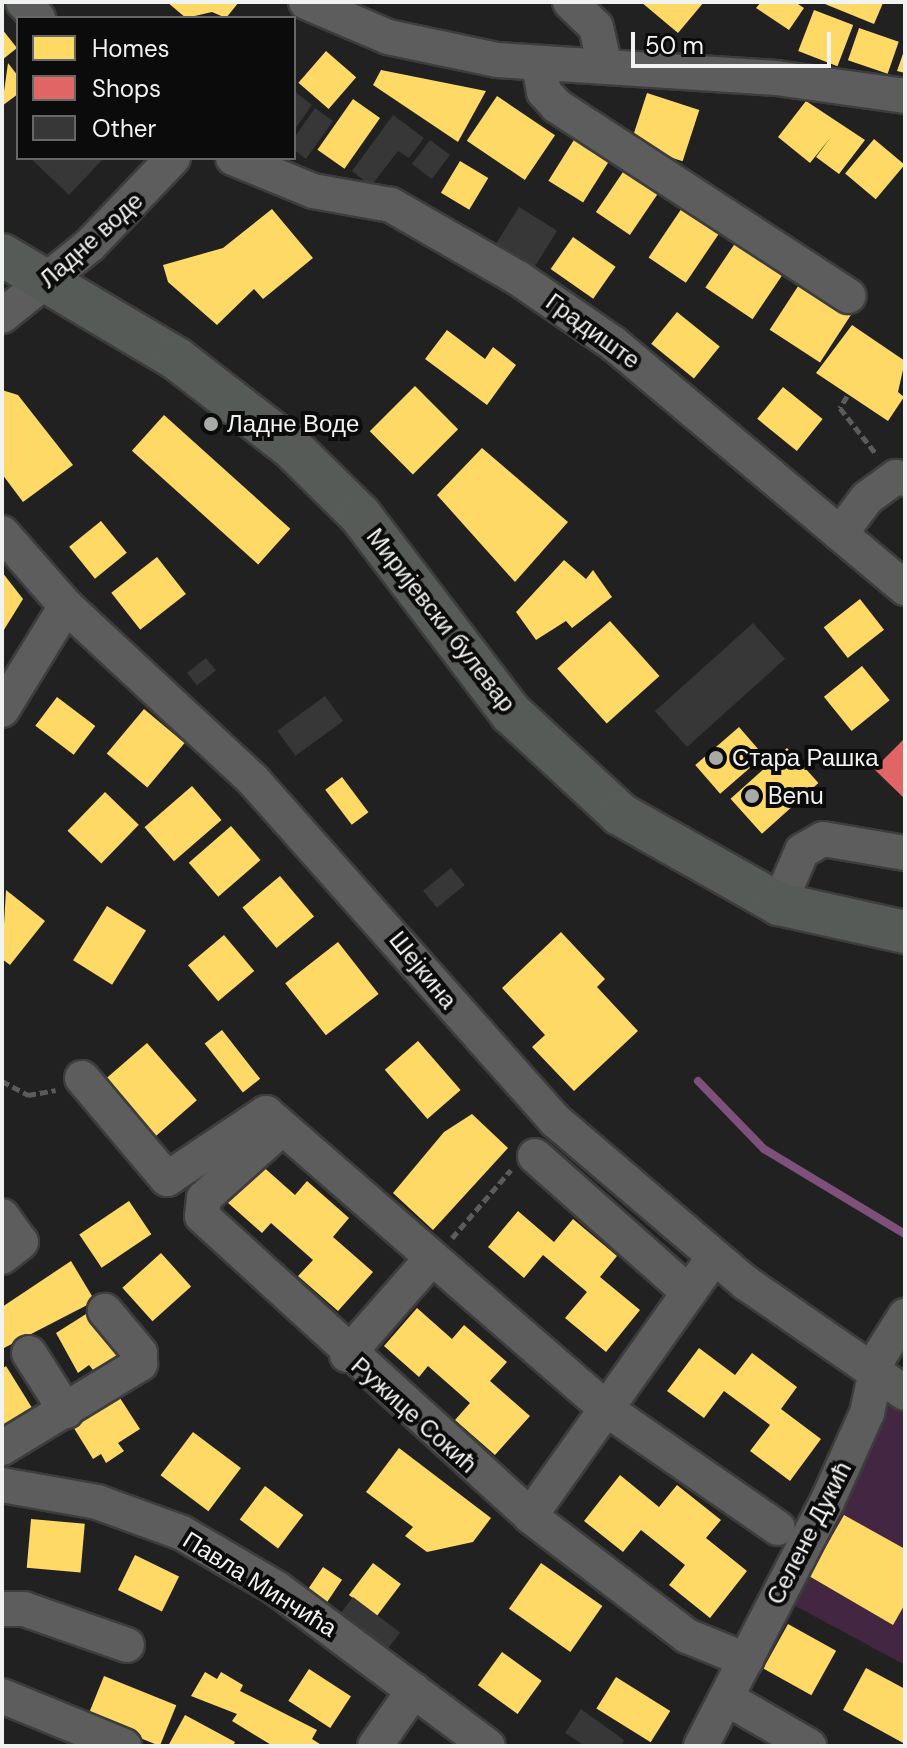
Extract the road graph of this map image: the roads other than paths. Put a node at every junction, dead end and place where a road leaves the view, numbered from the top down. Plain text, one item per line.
1 (306, 2) edge
2 (570, 2) edge
3 (539, 66) junction
4 (605, 67) junction
5 (905, 96) edge
6 (171, 160) edge
7 (238, 160) edge
8 (2, 255) edge
9 (47, 282) junction
10 (848, 296) dead end
11 (2, 316) edge
12 (900, 478) edge
13 (2, 533) edge
14 (840, 534) junction
15 (905, 588) edge
16 (66, 606) junction
17 (2, 710) edge
18 (905, 853) edge
19 (779, 904) junction
20 (901, 925) edge
21 (82, 1078) road end
22 (282, 1128) junction
23 (528, 1157) road end
24 (2, 1216) edge
25 (2, 1257) edge
26 (714, 1257) junction
27 (432, 1258) junction
28 (688, 1292) junction
29 (105, 1311) dead end
30 (905, 1316) edge
31 (29, 1353) dead end
32 (347, 1355) junction
33 (874, 1376) junction
34 (905, 1393) edge
35 (606, 1409) junction
36 (66, 1411) junction
37 (2, 1448) edge
38 (2, 1485) edge
39 (530, 1516) junction
40 (778, 1528) dead end
41 (2, 1609) edge
42 (127, 1645) dead end
43 (746, 1660) junction
44 (414, 1690) junction
45 (2, 1696) edge
46 (726, 1698) junction
47 (124, 1746) edge
48 (375, 1746) edge
49 (488, 1746) edge
50 (701, 1746) edge
51 (809, 1746) edge

1 - 3 street
2 - 4 street
3 - 4 street
3 - 10 street
4 - 5 street
6 - 9 street, Ладне воде
7 - 14 street, Градиште
8 - 9 main road, Миријевски булевар
9 - 11 street, Ладне воде
9 - 19 main road, Миријевски булевар
12 - 14 street
13 - 16 street, Шејкина
14 - 15 street, Градиште
16 - 17 street
16 - 26 street, Шејкина
18 - 19 street
19 - 20 main road, Миријевски булевар
21 - 22 street
22 - 27 street
22 - 32 street, Ружице Сокић
23 - 28 street
24 - 25 street
26 - 28 street
26 - 33 street, Шејкина
27 - 32 street
27 - 35 street
28 - 35 street
29 - 36 street
30 - 33 street, Селене Дукић
31 - 36 street
32 - 39 street, Ружице Сокић
33 - 34 street, Шејкина
33 - 43 street, Селене Дукић
35 - 39 street
35 - 40 street
36 - 37 street
38 - 44 street, Павла Минчића
39 - 43 street, Ружице Сокић
41 - 42 street
43 - 46 street, Селене Дукић
44 - 48 street
44 - 49 street, Павла Минчића
45 - 47 street
46 - 50 street, Селене Дукић
46 - 51 street

